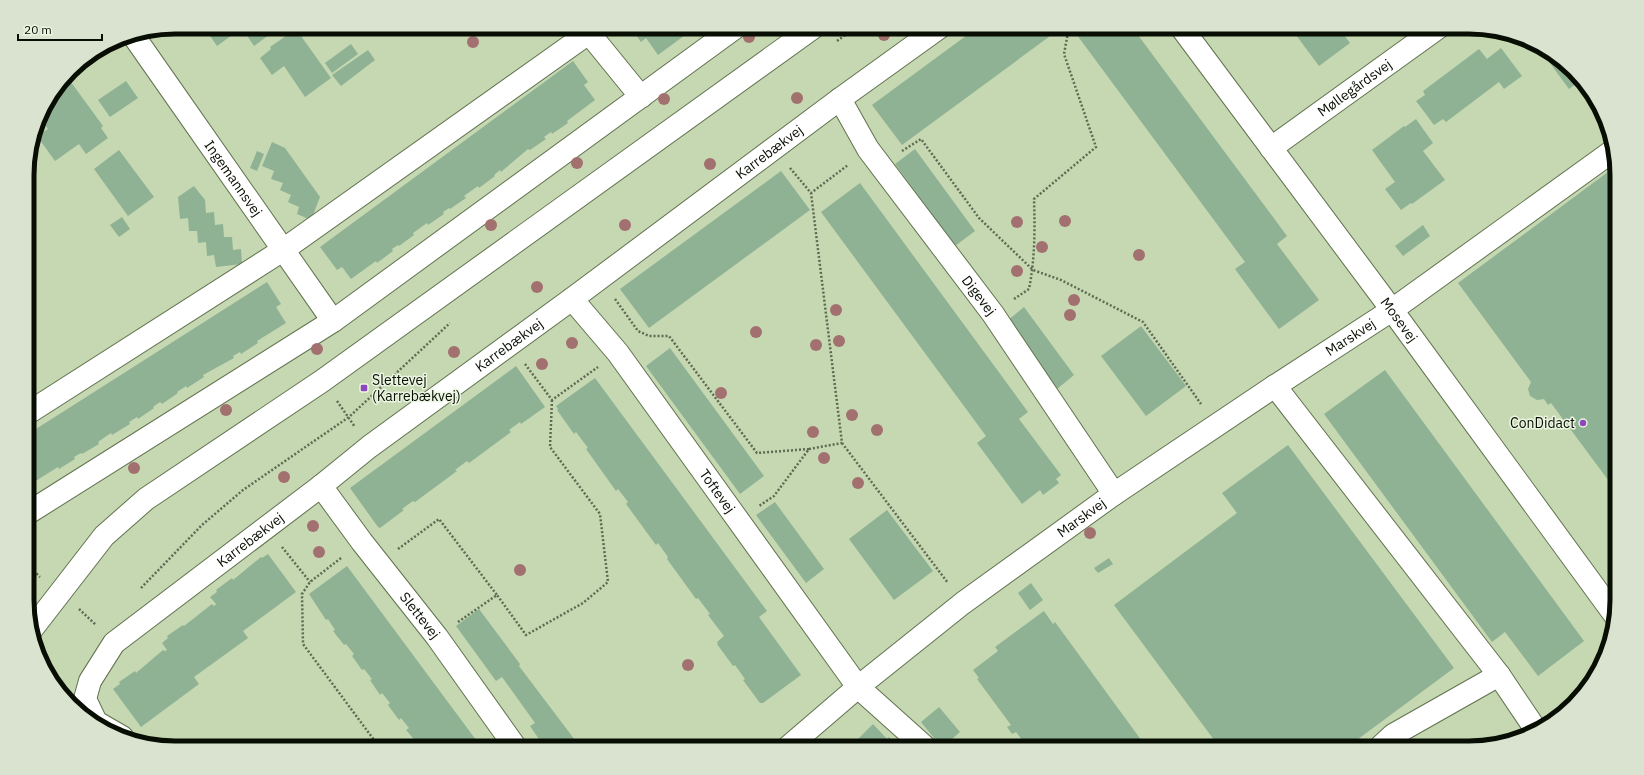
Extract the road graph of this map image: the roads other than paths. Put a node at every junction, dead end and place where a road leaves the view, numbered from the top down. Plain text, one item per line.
1 (582, 34) edge
2 (593, 34) edge
3 (726, 34) edge
4 (804, 34) edge
5 (930, 34) edge
6 (1186, 34) edge
7 (1429, 34) edge
8 (136, 40) edge
9 (641, 97) junction
10 (840, 99) junction
11 (1271, 148) junction
12 (1608, 154) edge
13 (283, 250) junction
14 (572, 299) junction
15 (1392, 310) junction
16 (333, 321) junction
17 (1275, 386) junction
18 (34, 408) edge
19 (321, 486) junction
20 (1114, 494) junction
21 (34, 509) edge
22 (1610, 609) edge
23 (36, 624) edge
24 (1498, 675) junction
25 (858, 687) junction
26 (92, 714) edge
27 (1533, 725) edge
28 (511, 741) edge
29 (796, 741) edge
30 (918, 741) edge
31 (1387, 741) edge

1 - 13 street
2 - 9 street
3 - 9 street
4 - 23 street
5 - 10 street, Karrebækvej
6 - 11 street, Mosevej
7 - 11 street, Møllegårdsvej
8 - 13 street, Ingemannsvej
9 - 16 street
10 - 14 street, Karrebækvej
10 - 20 street, Digevej
11 - 15 street, Mosevej
12 - 15 street, Marskvej
13 - 16 street, Ingemannsvej
13 - 18 street
14 - 19 street, Karrebækvej
14 - 25 street, Toftevej
15 - 17 street, Marskvej
15 - 22 street, Mosevej
16 - 21 street
17 - 20 street, Marskvej
17 - 24 street
19 - 26 street, Karrebækvej
19 - 28 street, Slettevej
20 - 25 street, Marskvej
24 - 27 street
24 - 31 street
25 - 29 street, Marskvej
25 - 30 street, Toftevej

